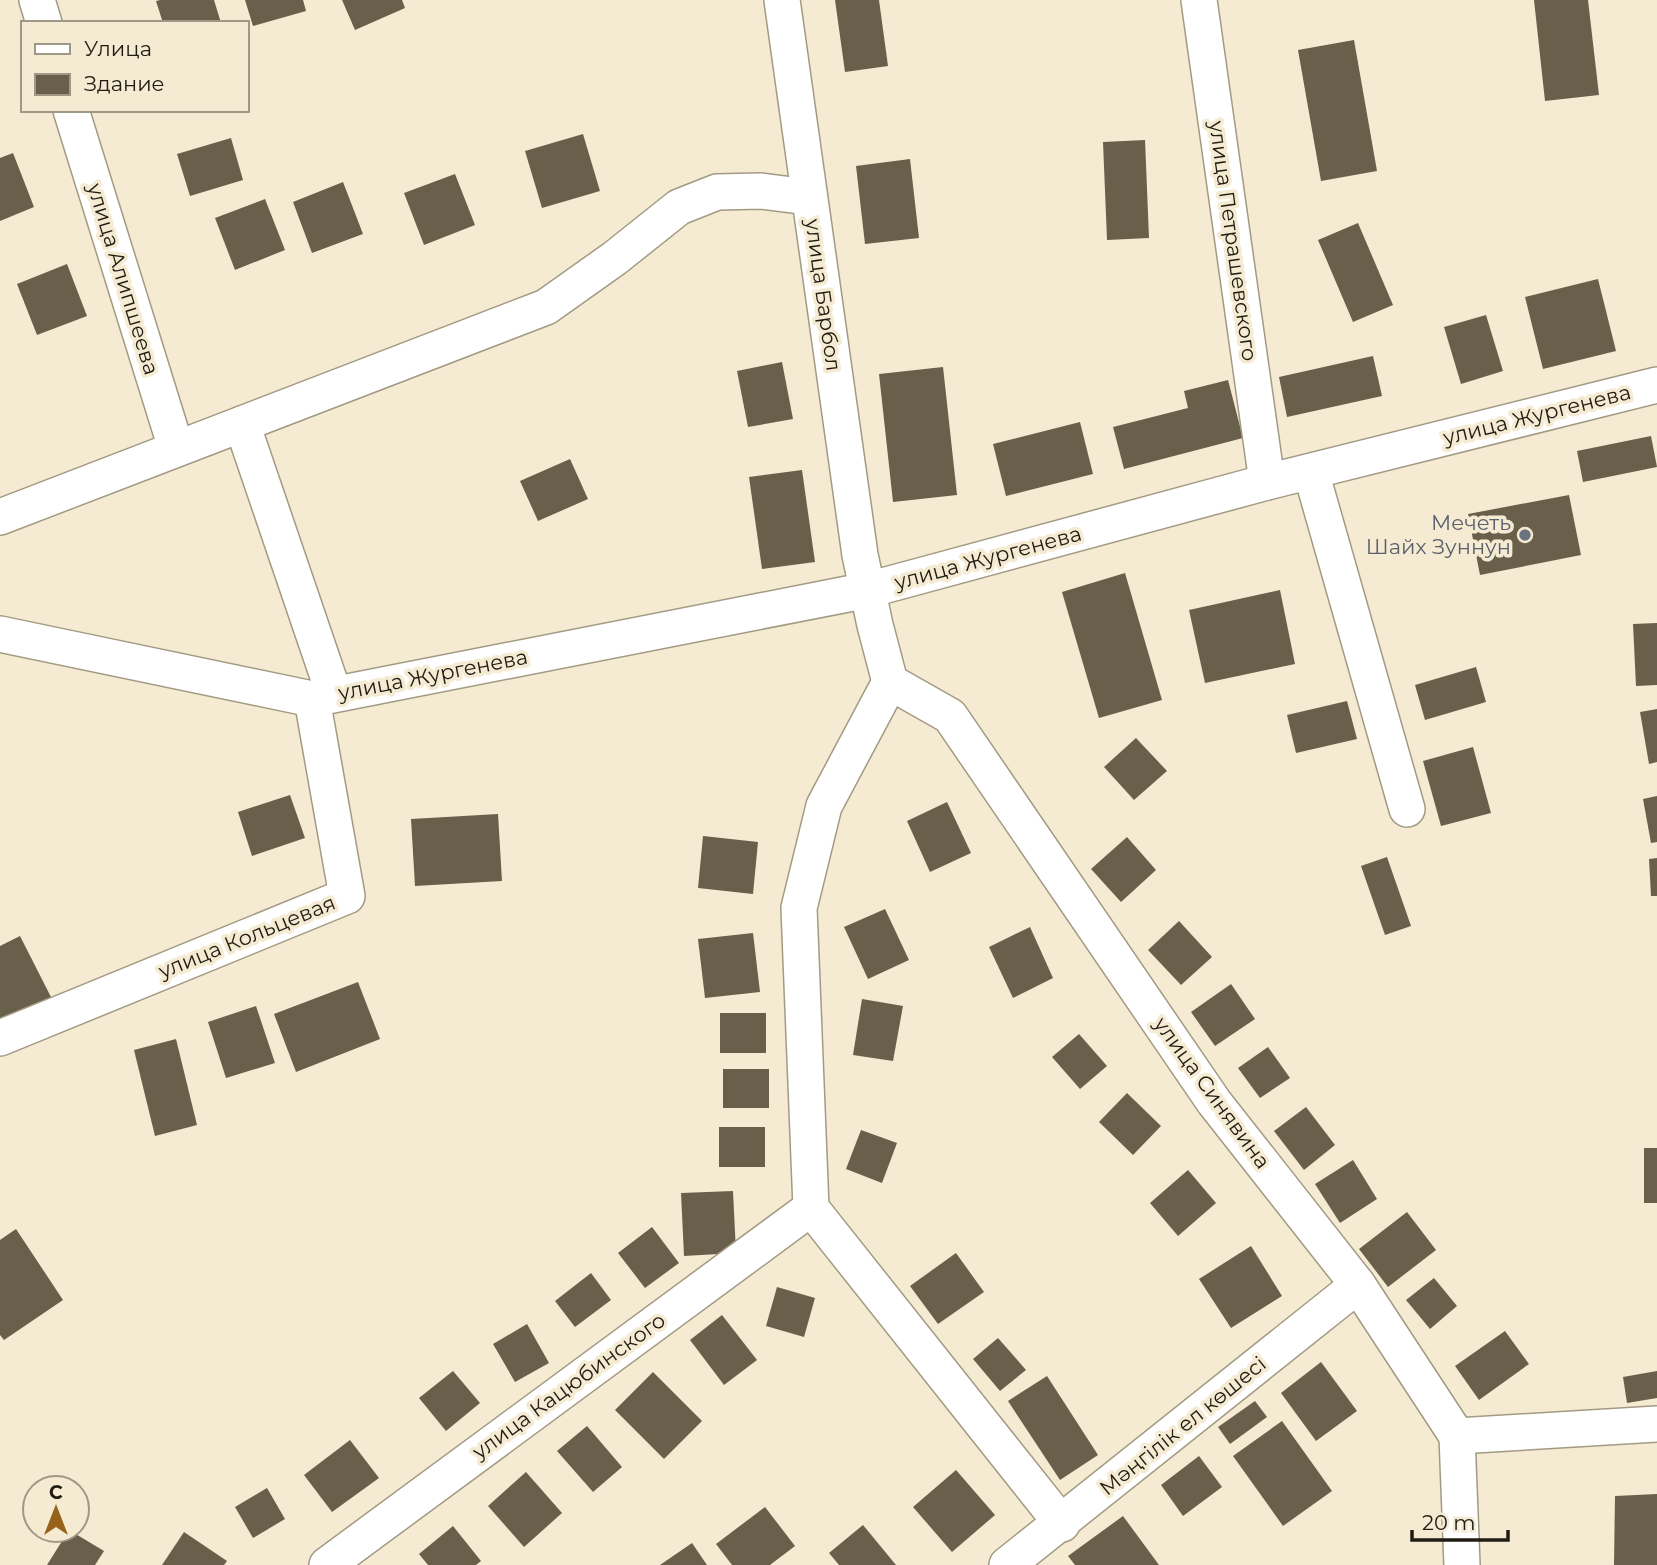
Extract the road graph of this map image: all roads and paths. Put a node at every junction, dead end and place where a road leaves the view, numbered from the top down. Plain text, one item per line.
1 (782, 0) edge
2 (1199, 0) edge
3 (72, 112) edge
4 (808, 197) junction
5 (1657, 385) edge
6 (242, 424) junction
7 (176, 448) junction
8 (1311, 472) junction
9 (1267, 482) junction
10 (0, 517) edge
11 (868, 590) junction
12 (0, 634) edge
13 (891, 682) junction
14 (323, 697) junction
15 (1407, 808) dead end
16 (0, 1038) edge
17 (811, 1208) junction
18 (1359, 1285) junction
19 (1657, 1424) edge
20 (1457, 1436) junction
21 (1062, 1524) junction
22 (327, 1565) edge
23 (1007, 1565) edge
24 (1462, 1565) edge

1 - 4 street, улица Барбол
2 - 9 street, улица Петрашевского
3 - 7 street, улица Алипшеева
4 - 6 street
4 - 11 street, улица Барбол
5 - 8 street, улица Жургенева
6 - 7 street
6 - 14 street
7 - 10 street
8 - 9 street, улица Жургенева
8 - 15 street
9 - 11 street, улица Жургенева
11 - 13 street
11 - 14 street, улица Жургенева
12 - 14 street
13 - 17 street
13 - 18 street, улица Синявина
14 - 16 street, улица Кольцевая
17 - 21 street
17 - 22 street, улица Кацюбинского
18 - 20 street, улица Синявина
18 - 21 street, Мәңгілік ел көшесі
19 - 20 street
20 - 24 street
21 - 23 street, Мәңгілік ел көшесі

